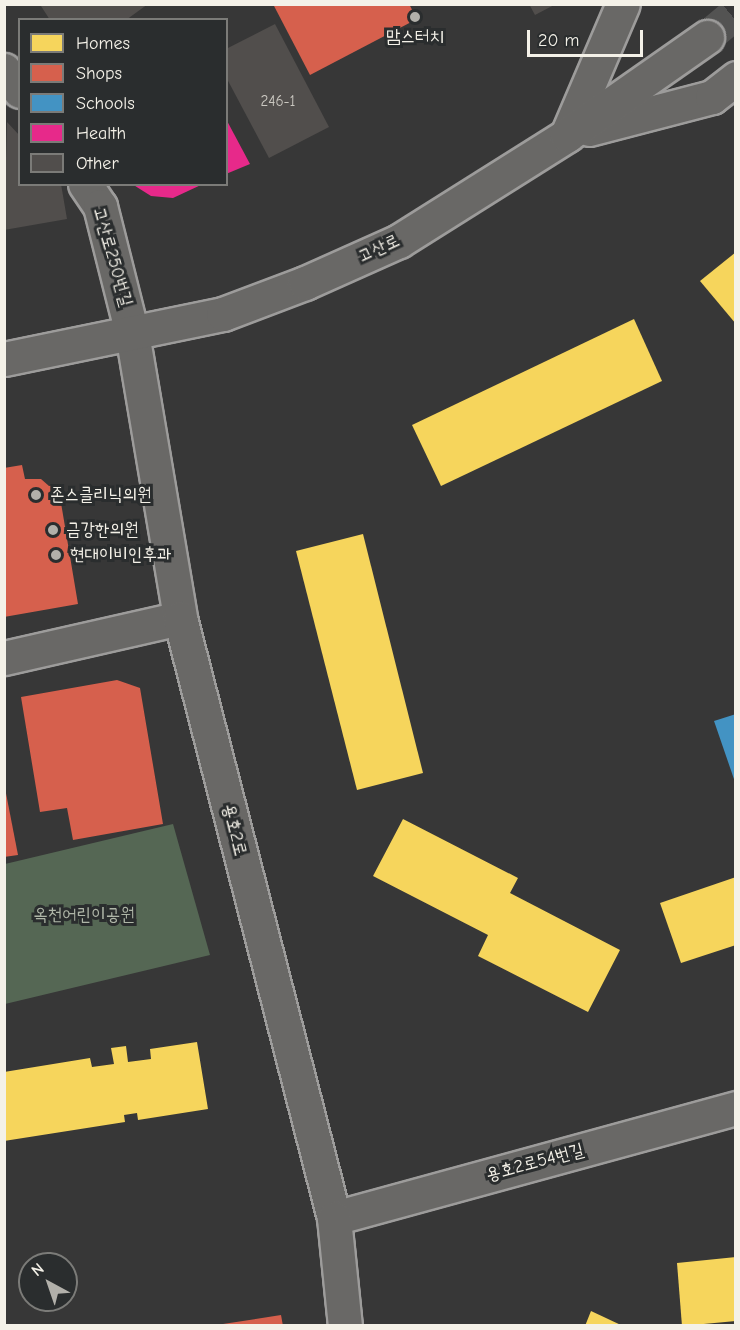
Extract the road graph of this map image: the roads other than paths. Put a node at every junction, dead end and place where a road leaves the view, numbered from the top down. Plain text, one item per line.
1 (623, 4) edge
2 (707, 37) tunnel mouth
3 (4, 70) edge
4 (735, 78) edge
5 (18, 88) edge
6 (567, 135) junction
7 (86, 186) edge
8 (132, 333) junction
9 (4, 359) edge
10 (180, 618) junction
11 (4, 658) edge
12 (735, 1108) edge
13 (334, 1218) junction
14 (345, 1326) edge

1 - 6 street
2 - 6 street, 고산로
3 - 5 street
4 - 6 street
6 - 8 street, 고산로
7 - 8 street, 고산로250번길
8 - 9 street, 고산로
8 - 10 street, 용호2로
10 - 11 street
10 - 13 street, 용호2로
12 - 13 street, 용호2로54번길
13 - 14 street, 용호2로

